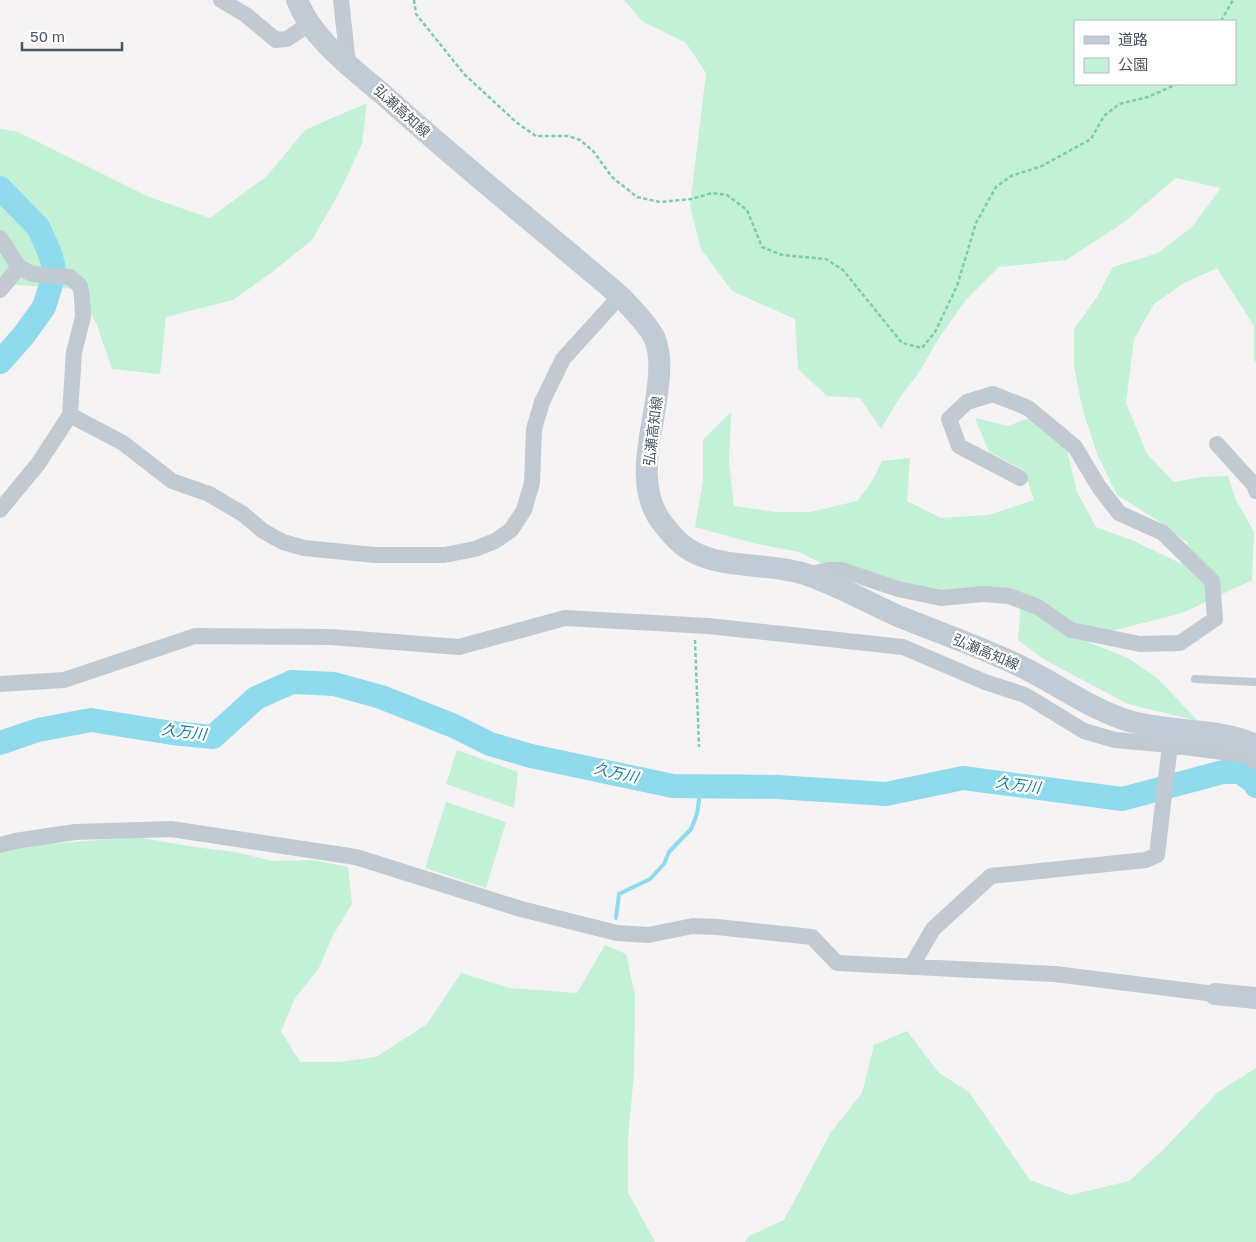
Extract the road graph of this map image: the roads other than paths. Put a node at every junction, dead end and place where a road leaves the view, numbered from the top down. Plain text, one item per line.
1 (221, 0) edge
2 (297, 0) edge
3 (341, 0) edge
4 (309, 24) junction
5 (348, 64) junction
6 (0, 238) edge
7 (26, 270) junction
8 (0, 290) edge
9 (620, 296) junction
10 (70, 415) junction
11 (1217, 444) dead end
12 (1020, 478) dead end
13 (1256, 491) edge
14 (0, 510) edge
15 (806, 575) junction
16 (1195, 679) dead end
17 (1256, 682) edge
18 (0, 684) edge
19 (1170, 745) junction
20 (1256, 745) edge
21 (1256, 762) edge
22 (0, 845) edge
23 (912, 967) junction
24 (1216, 994) joint
25 (1256, 998) edge

1 - 4 street
2 - 4 main road, 弘瀬高知線
3 - 5 street
4 - 5 main road, 弘瀬高知線
5 - 9 main road, 弘瀬高知線
6 - 7 street
7 - 8 street
7 - 10 street
9 - 10 street
9 - 15 main road, 弘瀬高知線
10 - 14 street
11 - 13 street
12 - 15 street
15 - 20 main road, 弘瀬高知線
16 - 17 lane
18 - 19 street
19 - 21 street
19 - 23 street
22 - 23 street
23 - 24 street
24 - 25 main road

